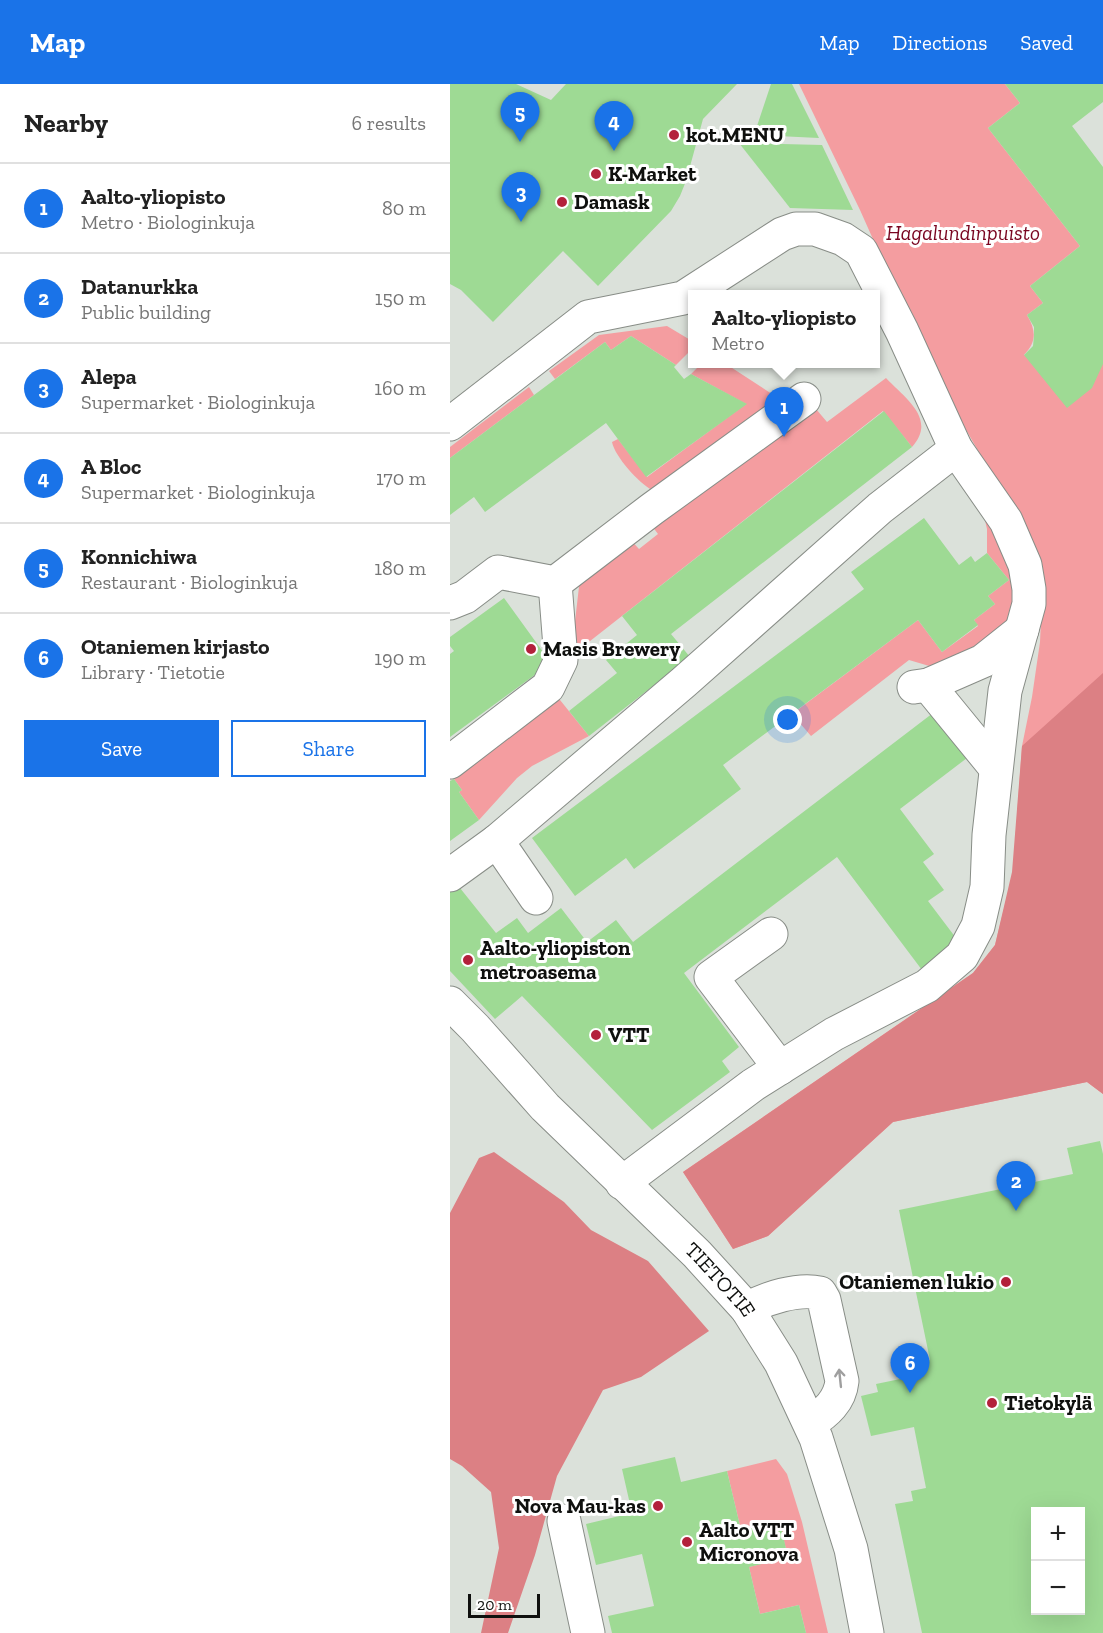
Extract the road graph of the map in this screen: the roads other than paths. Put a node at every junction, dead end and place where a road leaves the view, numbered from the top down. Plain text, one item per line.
1 (694, 290) edge
2 (688, 294) edge
3 (804, 399) dead end
4 (450, 424) edge
5 (956, 449) junction
6 (555, 583) junction
7 (450, 603) edge
8 (1022, 630) junction
9 (450, 762) edge
10 (995, 767) junction
11 (497, 841) junction
12 (450, 875) edge
13 (536, 898) dead end
14 (771, 934) dead end
15 (450, 1003) edge
16 (780, 1068) junction
17 (622, 1183) junction
18 (747, 1309) junction
19 (810, 1423) junction
20 (564, 1521) dead end
21 (588, 1633) edge
22 (867, 1633) edge

1 - 5 street
2 - 4 street
3 - 6 street
5 - 8 street
5 - 11 street
6 - 7 street
6 - 9 street
8 - 10 street
8 - 10 street
10 - 16 street
11 - 12 street
11 - 13 street
14 - 16 street
15 - 17 street, TIETOTIE
16 - 17 street
17 - 18 street, TIETOTIE
18 - 19 street, TIETOTIE
19 -> 18 street
19 - 22 street, TIETOTIE
20 - 21 street

